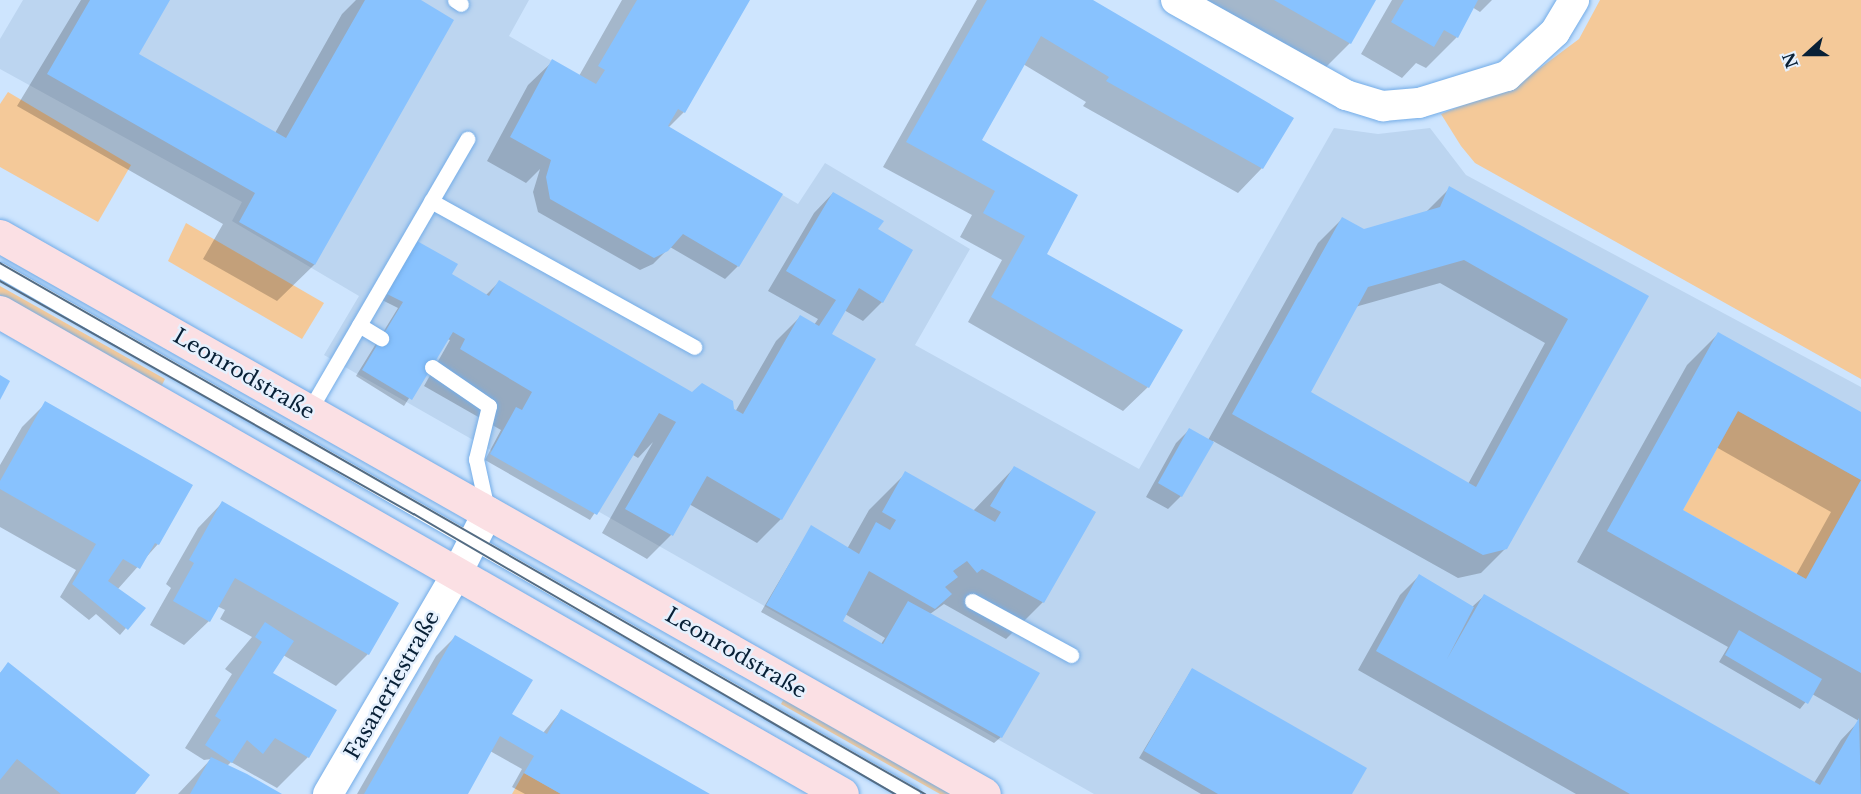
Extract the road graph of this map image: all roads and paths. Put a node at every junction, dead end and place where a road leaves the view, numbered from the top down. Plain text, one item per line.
1 (1176, 0) edge
2 (1574, 0) edge
3 (467, 139) dead end
4 (431, 201) junction
5 (0, 236) edge
6 (0, 270) edge
7 (0, 312) edge
8 (359, 325) junction
9 (381, 338) dead end
10 (694, 347) dead end
11 (432, 368) dead end
12 (309, 411) junction
13 (488, 512) junction
14 (473, 541) junction
15 (456, 575) junction
16 (972, 601) dead end
17 (1071, 655) dead end
18 (328, 794) edge
19 (842, 794) edge
20 (912, 794) edge
21 (984, 794) edge

1 - 2 street
3 - 4 lane
4 - 8 lane
4 - 10 lane
5 - 12 main road, Leonrodstraße
6 - 14 lane
7 - 15 main road
8 - 9 lane
8 - 12 lane
11 - 13 lane
12 - 13 main road, Leonrodstraße
13 - 14 street
13 - 21 main road, Leonrodstraße
14 - 15 street
14 - 20 lane
15 - 18 street, Fasaneriestraße
15 - 19 main road
16 - 17 lane

